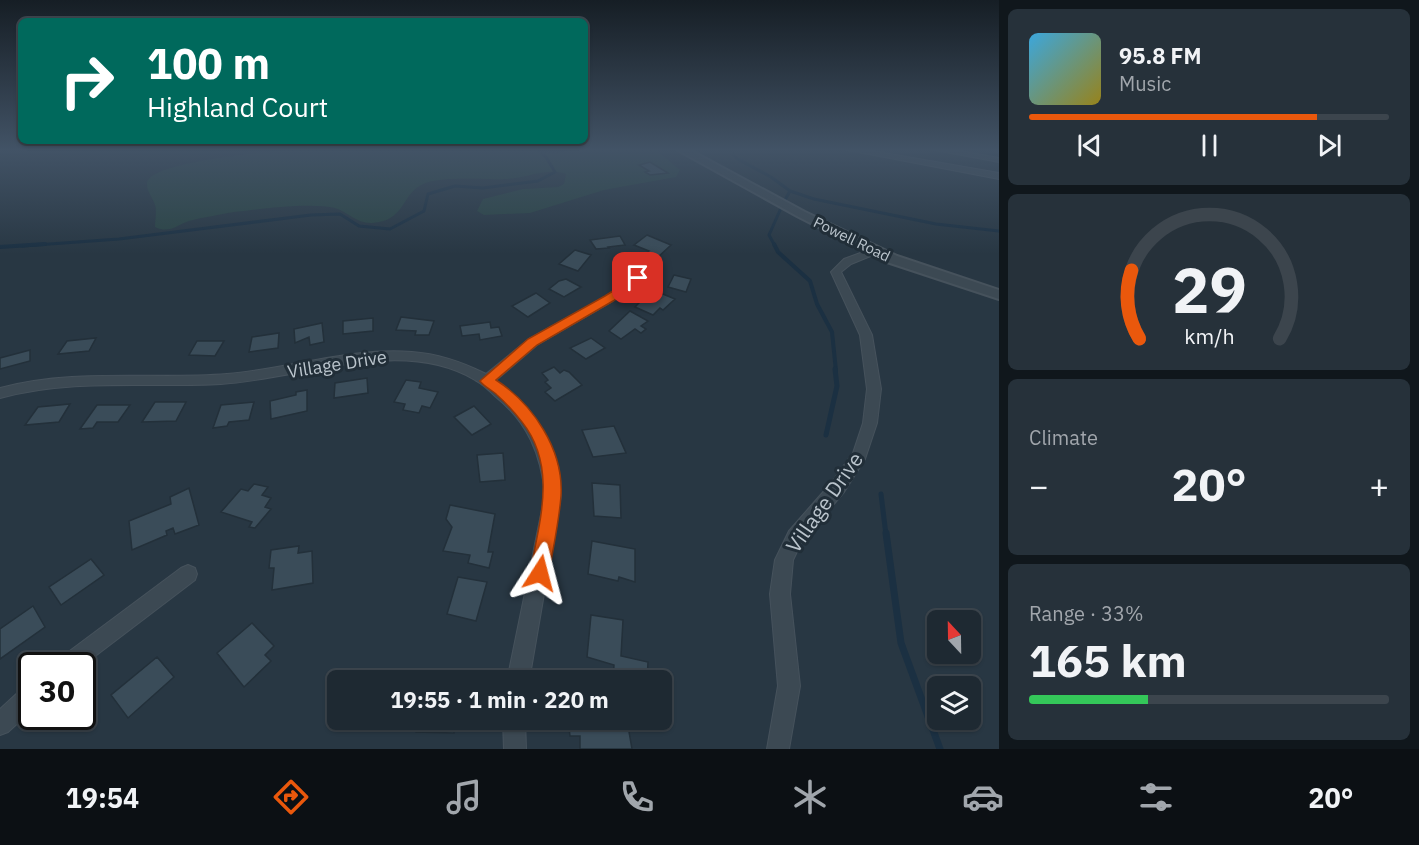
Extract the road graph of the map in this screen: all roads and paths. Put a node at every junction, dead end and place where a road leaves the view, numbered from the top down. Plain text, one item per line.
1 (747, 184) edge
2 (874, 251) junction
3 (638, 278) dead end
4 (999, 295) edge
5 (486, 381) junction
6 (0, 393) edge
7 (188, 574) dead end
8 (85, 652) edge
9 (520, 670) edge
10 (18, 708) edge
11 (0, 724) edge
12 (514, 730) edge
13 (515, 749) edge
14 (778, 749) edge

1 - 2 street, Powell Road
2 - 4 street, Powell Road
2 - 14 street, Village Drive
3 - 5 street
5 - 6 street, Village Drive
5 - 9 street, Village Drive
7 - 8 street
10 - 11 street
12 - 13 street

